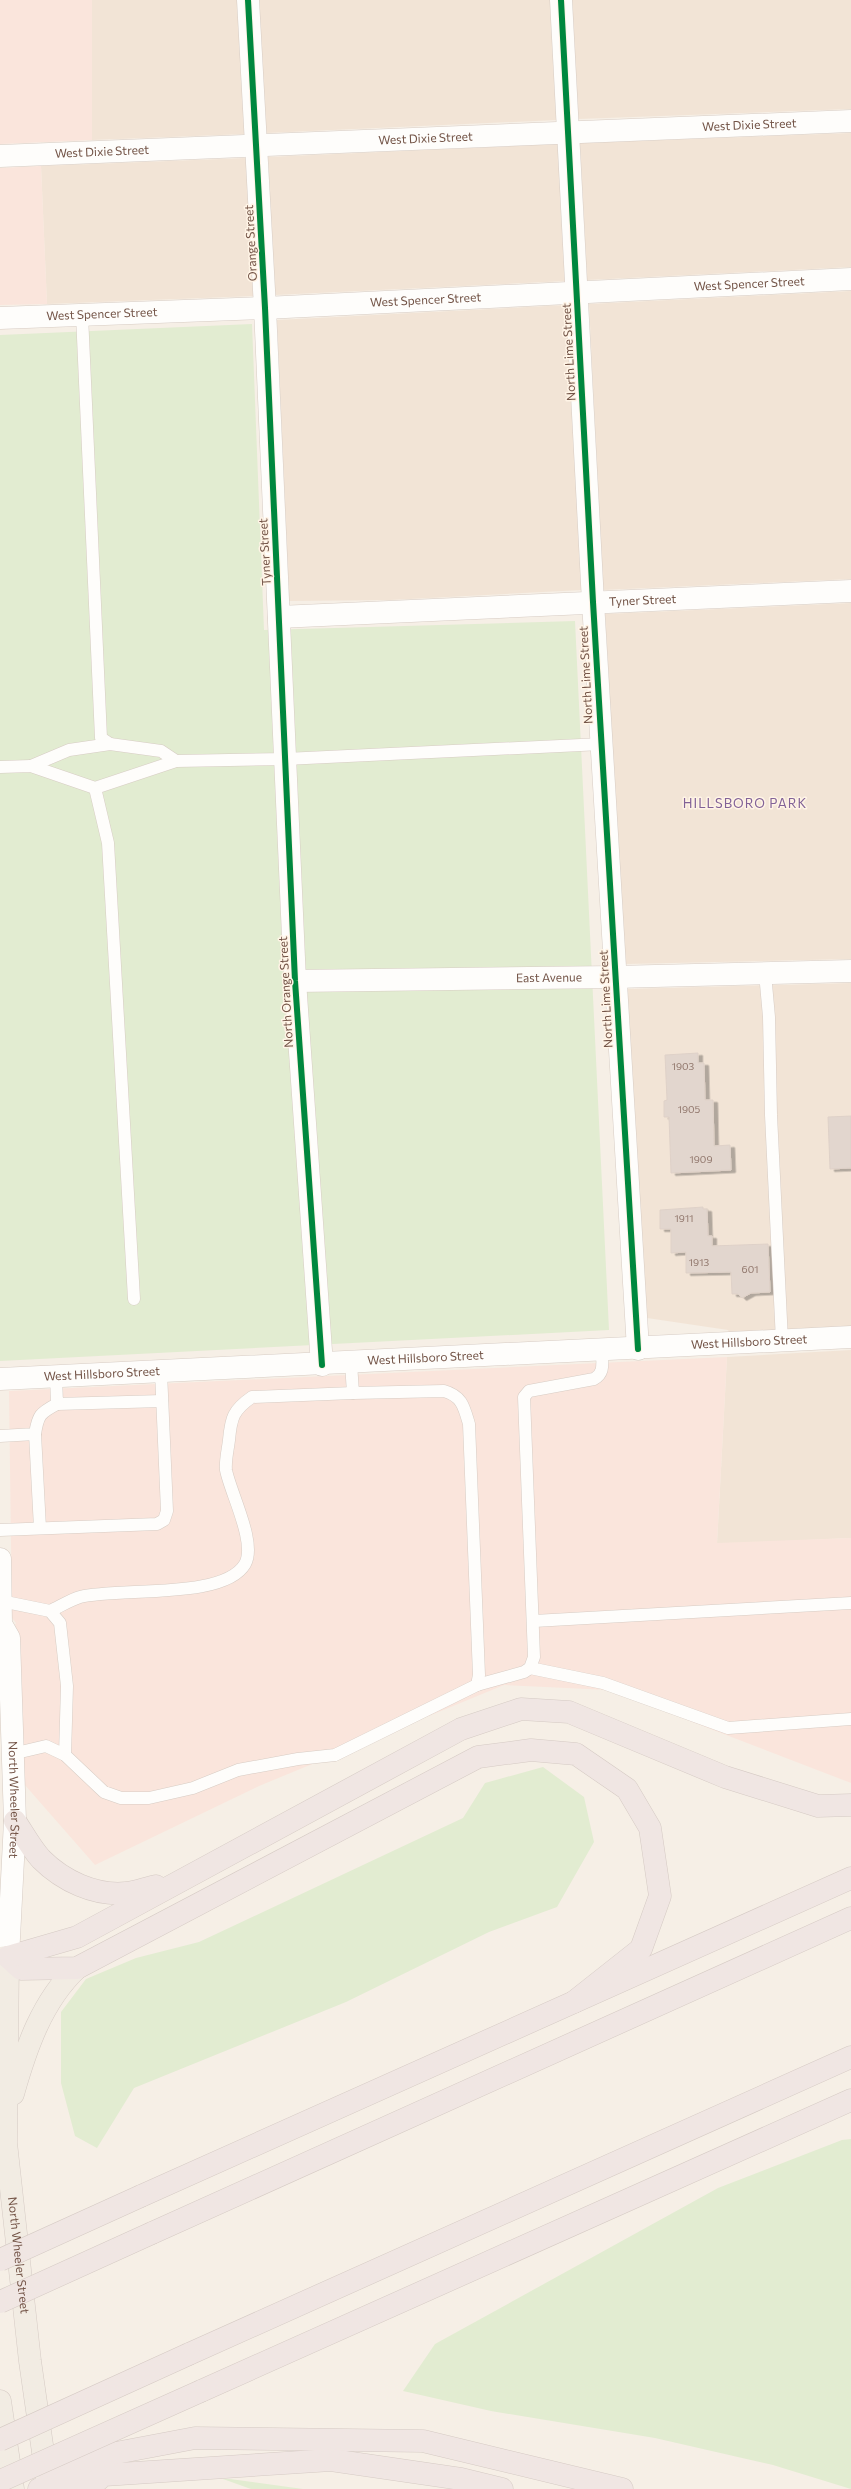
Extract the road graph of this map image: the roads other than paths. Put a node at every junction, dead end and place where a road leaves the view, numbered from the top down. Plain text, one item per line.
1 (248, 0) edge
2 (561, 0) edge
3 (851, 121) edge
4 (568, 131) junction
5 (256, 145) junction
6 (0, 156) edge
7 (851, 279) edge
8 (577, 293) junction
9 (265, 308) junction
10 (82, 315) junction
11 (0, 318) edge
12 (273, 486) joint
13 (851, 591) edge
14 (593, 602) junction
15 (279, 617) junction
16 (110, 744) junction
17 (602, 744) junction
18 (285, 759) junction
19 (176, 761) junction
20 (0, 766) edge
21 (31, 766) junction
22 (95, 788) junction
23 (851, 971) edge
24 (765, 973) junction
25 (615, 977) junction
26 (295, 981) junction
27 (134, 1299) dead end
28 (851, 1338) edge
29 (782, 1341) junction
30 (638, 1349) junction
31 (602, 1351) junction
32 (351, 1363) junction
33 (322, 1365) junction
34 (161, 1372) junction
35 (56, 1376) junction
36 (0, 1379) edge
37 (353, 1393) junction
38 (162, 1401) junction
39 (58, 1404) junction
40 (35, 1434) junction
41 (0, 1436) edge
42 (40, 1528) junction
43 (0, 1530) edge
44 (0, 1559) edge
45 (0, 1588) edge
46 (0, 1601) edge
47 (851, 1603) edge
48 (50, 1611) junction
49 (534, 1620) junction
50 (0, 1624) edge
51 (530, 1668) junction
52 (477, 1685) junction
53 (848, 1720) edge
54 (12, 1754) junction
55 (65, 1755) junction
56 (851, 1805) edge
57 (15, 1821) junction
58 (192, 1876) junction
59 (851, 1878) edge
60 (851, 1918) edge
61 (4, 1958) edge
62 (76, 1968) junction
63 (574, 2002) junction
64 (851, 2057) edge
65 (851, 2100) edge
66 (851, 2115) edge
67 (5, 2124) junction
68 (708, 2164) junction
69 (0, 2260) edge
70 (0, 2302) edge
71 (0, 2401) edge
72 (0, 2440) edge
73 (104, 2475) junction
74 (8, 2481) edge
75 (45, 2483) edge
76 (87, 2489) edge
77 (502, 2489) edge
78 (622, 2489) edge

1 - 5 street, Orange Street
2 - 4 street, North Lime Street
3 - 4 street, West Dixie Street
4 - 5 street, West Dixie Street
4 - 8 street, North Lime Street
5 - 6 street, West Dixie Street
5 - 9 street, Orange Street
7 - 8 street, West Spencer Street
8 - 9 street, West Spencer Street
8 - 14 street, North Lime Street
9 - 10 street, West Spencer Street
9 - 12 street, Orange Street
10 - 11 street, West Spencer Street
10 - 16 lane
12 - 15 street, Tyner Street
13 - 14 street, Tyner Street
14 - 15 street, Tyner Street
14 - 17 street, North Lime Street
15 - 18 street, North Orange Street
16 - 19 lane
16 - 21 lane
17 - 18 lane
17 - 25 street, North Lime Street
18 - 19 lane
18 - 26 street, North Orange Street
19 - 22 lane
20 - 21 lane
21 - 22 lane
22 - 27 lane
23 - 24 street, East Avenue
24 - 25 street, East Avenue
24 - 29 lane
25 - 26 street, East Avenue
25 - 30 street, North Lime Street
26 - 33 street, North Orange Street
28 - 29 street, West Hillsboro Street
29 - 30 street, West Hillsboro Street
30 - 31 street, West Hillsboro Street
31 - 32 street, West Hillsboro Street
31 - 49 lane
32 - 33 street, West Hillsboro Street
32 - 37 lane
33 - 34 street, West Hillsboro Street
34 - 35 street, West Hillsboro Street
34 - 38 lane
35 - 36 street, West Hillsboro Street
35 - 39 lane
37 - 48 lane
37 - 52 lane
38 - 39 lane
38 - 42 lane
39 - 40 lane
40 - 41 lane
40 - 42 lane
42 - 43 lane
44 - 45 street, North Wheeler Street
45 - 46 street, North Wheeler Street
46 - 48 lane
46 - 50 street, North Wheeler Street
47 - 49 lane
48 - 55 lane
49 - 51 lane
50 - 54 street, North Wheeler Street
51 - 52 lane
51 - 53 lane
52 - 55 lane
54 - 55 lane
54 - 57 street, North Wheeler Street
56 - 58 highway
57 - 58 highway
57 - 61 street, North Wheeler Street
58 - 61 highway
59 - 63 highway
60 - 70 highway, bridge
61 - 62 highway
61 - 67 main road, North Wheeler Street
62 - 63 highway
62 - 67 main road
63 - 69 highway, bridge
64 - 72 highway, bridge
65 - 68 highway
66 - 68 highway
67 - 75 main road, North Wheeler Street
68 - 74 highway, bridge
71 - 74 main road
73 - 75 highway
73 - 76 highway
73 - 77 highway
74 - 75 highway
75 - 78 highway

